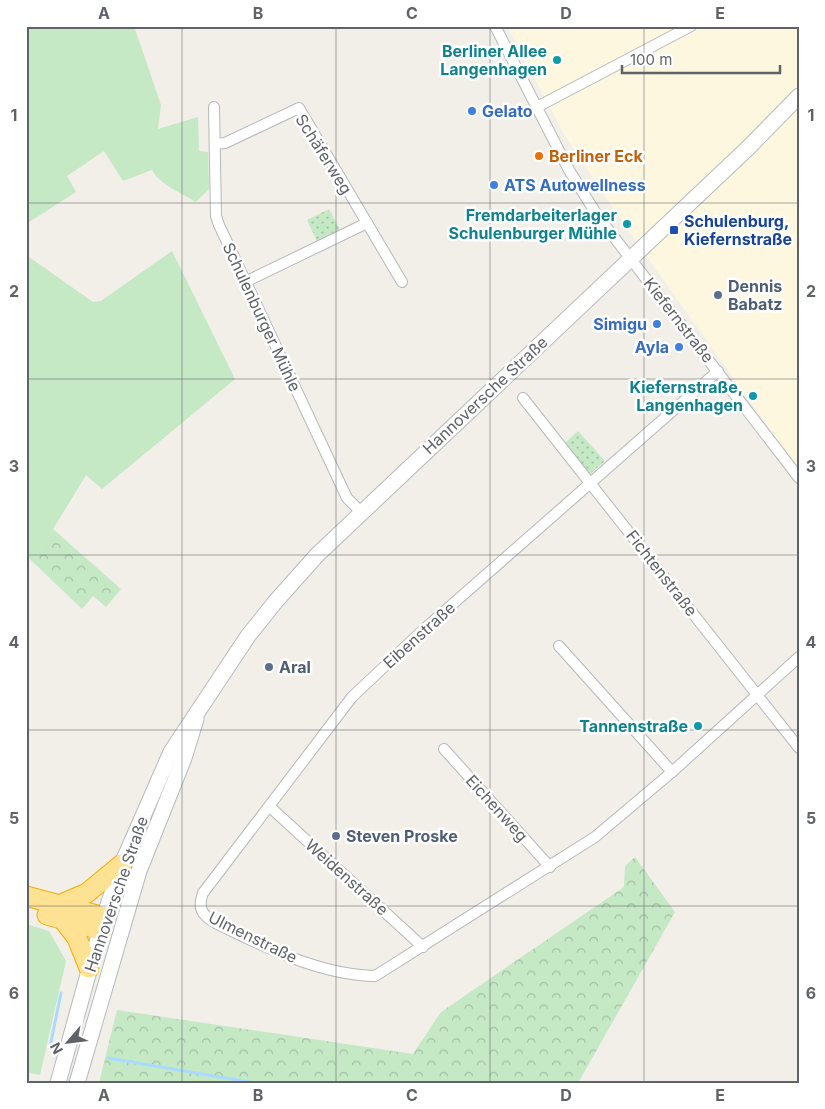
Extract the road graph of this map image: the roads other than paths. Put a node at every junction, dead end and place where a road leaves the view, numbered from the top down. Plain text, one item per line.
1 (495, 26) edge
2 (691, 26) edge
3 (799, 96) edge
4 (214, 107) dead end
5 (537, 107) junction
6 (215, 144) junction
7 (367, 223) junction
8 (632, 258) junction
9 (245, 282) junction
10 (402, 282) dead end
11 (718, 371) junction
12 (524, 398) dead end
13 (799, 478) edge
14 (590, 483) junction
15 (361, 512) junction
16 (559, 646) dead end
17 (799, 657) edge
18 (756, 696) junction
19 (197, 715) junction
20 (799, 748) edge
21 (444, 749) dead end
22 (672, 772) junction
23 (270, 807) junction
24 (122, 864) junction
25 (550, 867) junction
26 (26, 896) edge
27 (26, 909) edge
28 (61, 913) junction
29 (102, 924) junction
30 (121, 929) junction
31 (423, 947) junction
32 (89, 968) junction
33 (58, 1083) edge
34 (77, 1083) edge

1 - 5 street, Kiefernstraße
2 - 5 street
3 - 8 main road, Hannoversche Straße
4 - 6 street, Schulenburger Mühle
5 - 8 street, Kiefernstraße
6 - 7 street, Schäferweg
6 - 9 street, Schulenburger Mühle
7 - 9 street
7 - 10 street, Schäferweg
8 - 11 street, Kiefernstraße
8 - 15 main road, Hannoversche Straße
9 - 15 street, Schulenburger Mühle
11 - 13 street, Kiefernstraße
11 - 14 street, Eibenstraße
12 - 14 street, Fichtenstraße
14 - 18 street, Fichtenstraße
14 - 23 street, Eibenstraße
15 - 19 main road, Hannoversche Straße
16 - 22 street
17 - 18 street
18 - 20 street, Fichtenstraße
18 - 22 street
19 - 24 main road, Hannoversche Straße
19 - 30 main road, Hannoversche Straße
21 - 25 street, Eichenweg
22 - 25 street
23 - 31 street, Weidenstraße
23 - 31 street, Ulmenstraße
24 - 28 highway
24 - 29 main road, Hannoversche Straße
25 - 31 street
26 - 28 highway
27 - 28 highway
28 - 29 highway
28 - 32 highway
29 - 30 main road
29 - 32 main road, Hannoversche Straße
30 - 34 main road, Hannoversche Straße
32 - 33 main road, Hannoversche Straße

